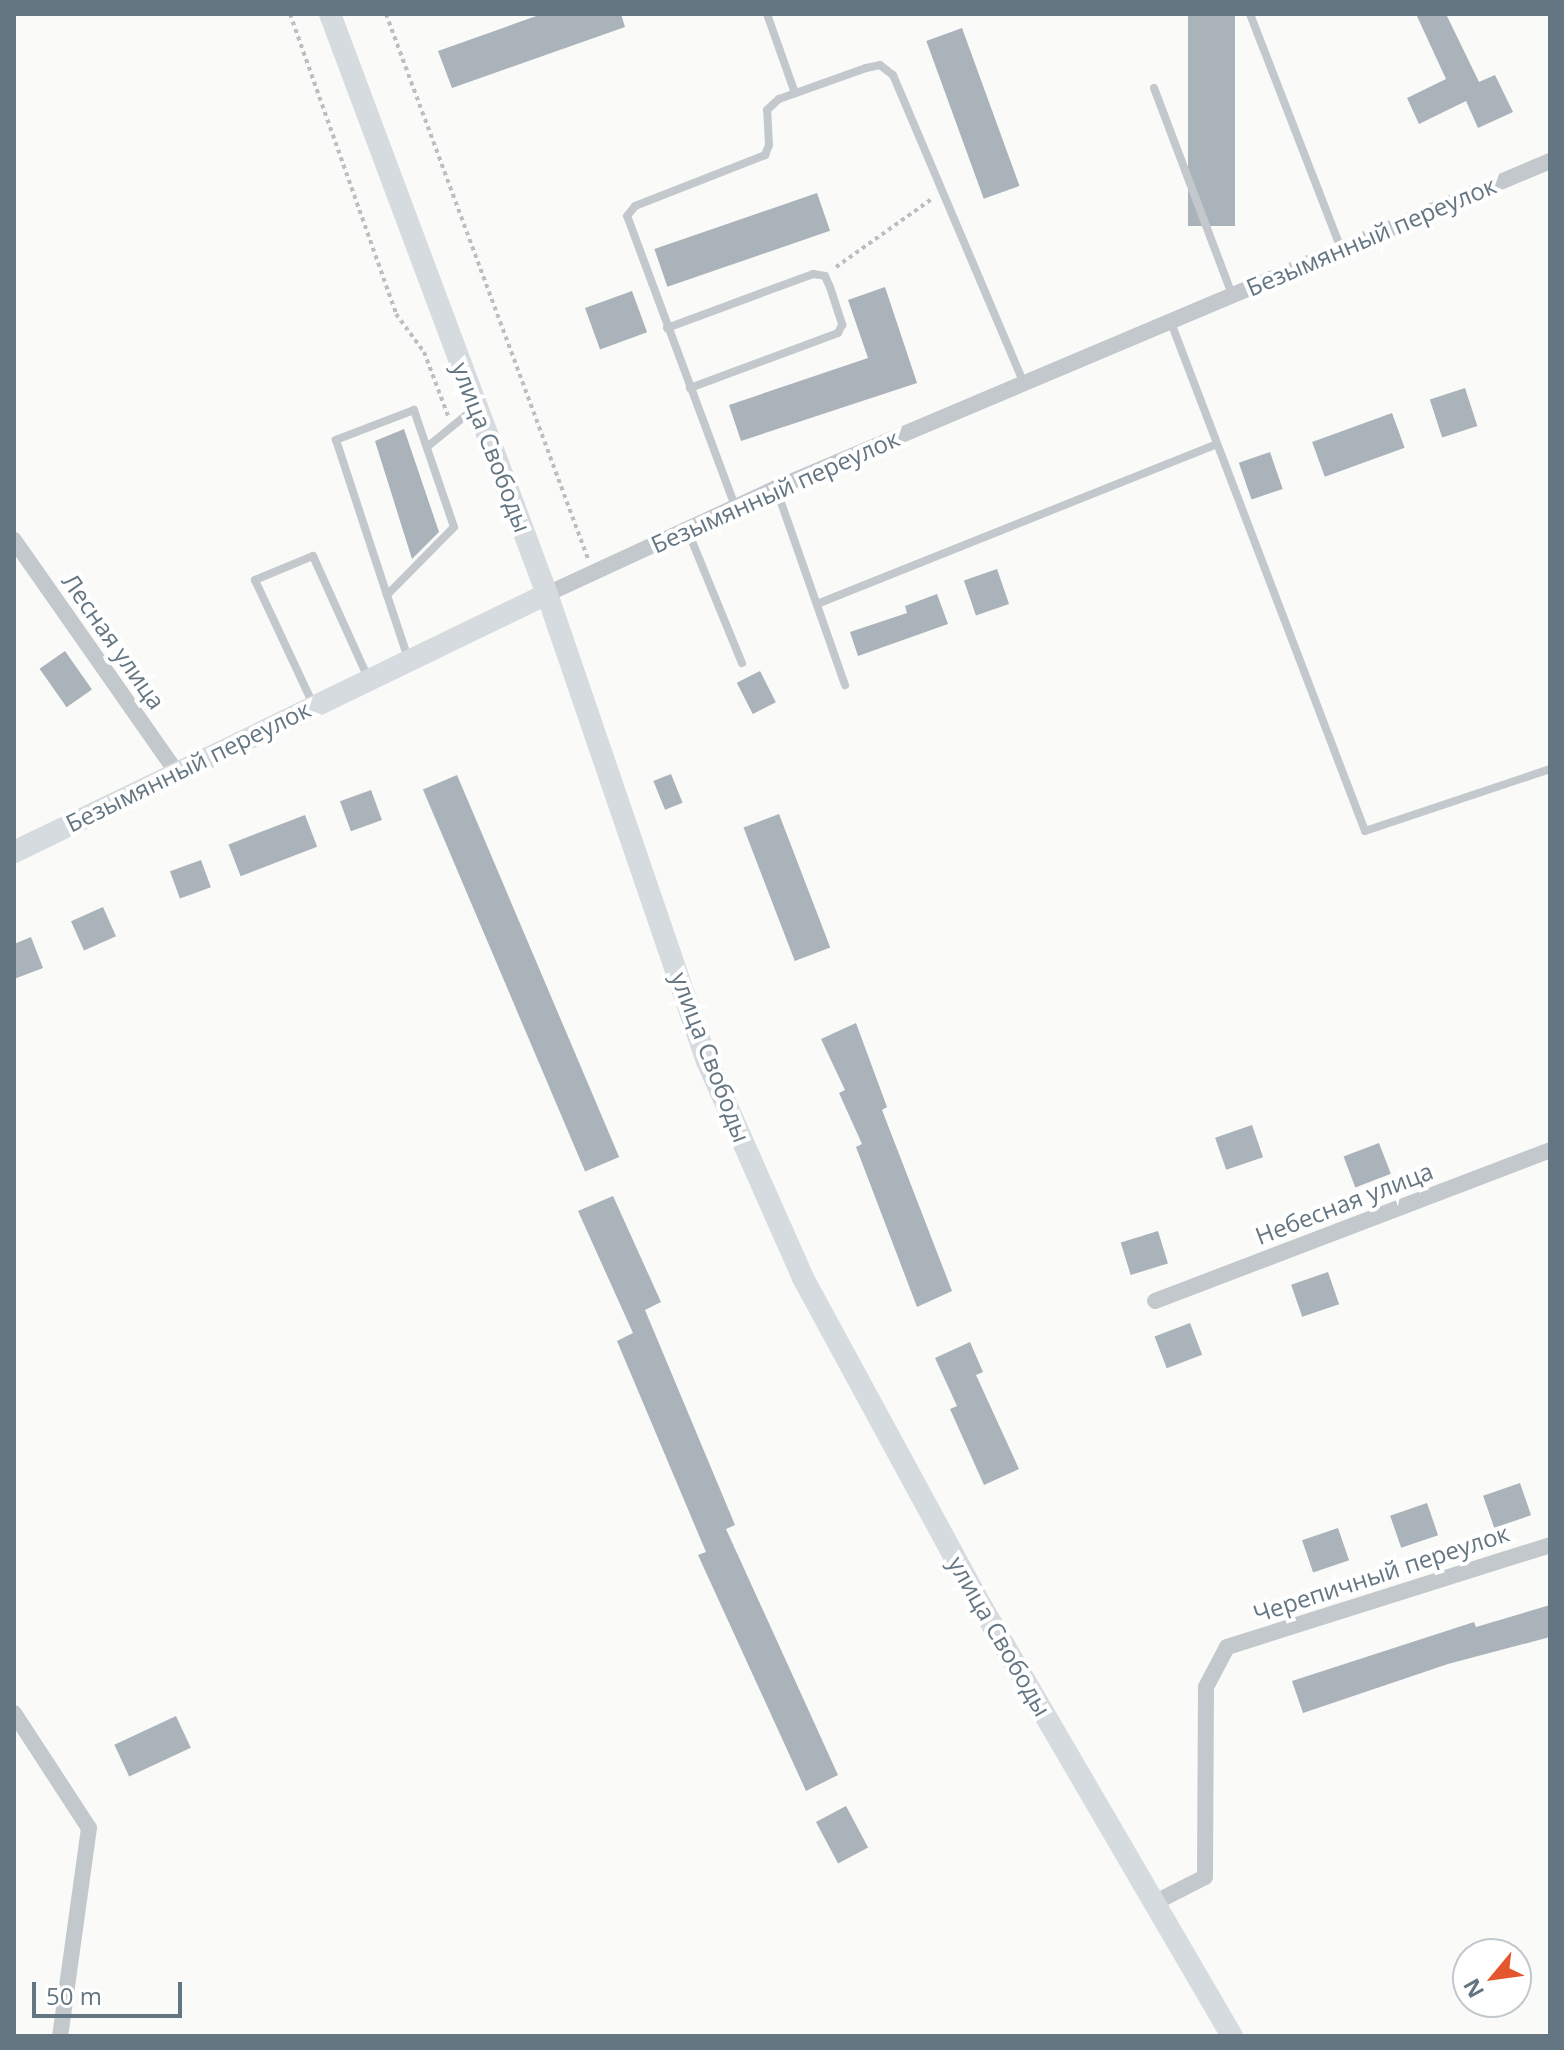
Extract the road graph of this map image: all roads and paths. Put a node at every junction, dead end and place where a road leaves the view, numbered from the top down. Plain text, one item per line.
1 (290, 14) edge
2 (330, 14) edge
3 (386, 14) edge
4 (767, 14) edge
5 (1250, 14) edge
6 (1154, 88) dead end
7 (795, 93) junction
8 (1550, 161) edge
9 (942, 191) junction
10 (1341, 249) junction
11 (825, 276) junction
12 (1232, 294) junction
13 (1170, 320) junction
14 (667, 328) junction
15 (1023, 382) junction
16 (690, 388) junction
17 (476, 407) junction
18 (452, 426) junction
19 (1215, 445) junction
20 (427, 447) junction
21 (776, 488) junction
22 (735, 506) junction
23 (687, 529) junction
24 (14, 540) edge
25 (593, 572) junction
26 (547, 594) junction
27 (387, 595) junction
28 (817, 604) junction
29 (409, 659) junction
30 (742, 663) dead end
31 (368, 678) junction
32 (845, 685) dead end
33 (313, 704) junction
34 (1550, 769) edge
35 (175, 770) junction
36 (14, 852) edge
37 (1550, 1150) edge
38 (1155, 1301) dead end
39 (1550, 1545) edge
40 (14, 1713) edge
41 (1154, 1903) junction
42 (60, 2036) edge
43 (1232, 2036) edge

1 - 18 path
2 - 17 main road, улица Свободы
3 - 25 path
4 - 7 lane
5 - 10 lane
6 - 12 lane
7 - 9 lane
7 - 14 lane
8 - 10 street, Безымянный переулок
9 - 11 path
9 - 15 lane
10 - 12 street, Безымянный переулок
11 - 14 lane
11 - 16 lane
12 - 13 street, Безымянный переулок
13 - 15 street, Безымянный переулок
13 - 19 lane
14 - 16 lane
15 - 21 street, Безымянный переулок
16 - 22 lane
17 - 18 lane
17 - 26 main road, улица Свободы
18 - 20 lane
19 - 28 lane
19 - 34 lane
20 - 27 lane
20 - 27 lane
21 - 22 street, Безымянный переулок
21 - 28 lane
22 - 23 street, Безымянный переулок
23 - 25 street, Безымянный переулок
23 - 30 lane
24 - 35 street, Лесная улица
25 - 26 street, Безымянный переулок
26 - 29 main road, Безымянный переулок
26 - 41 main road, улица Свободы
27 - 29 lane
28 - 32 lane
29 - 31 main road, Безымянный переулок
31 - 33 main road, Безымянный переулок
31 - 33 lane
33 - 35 main road, Безымянный переулок
35 - 36 main road, Безымянный переулок
37 - 38 street, Небесная улица
39 - 41 street, Черепичный переулок
40 - 42 street
41 - 43 main road, улица Свободы

